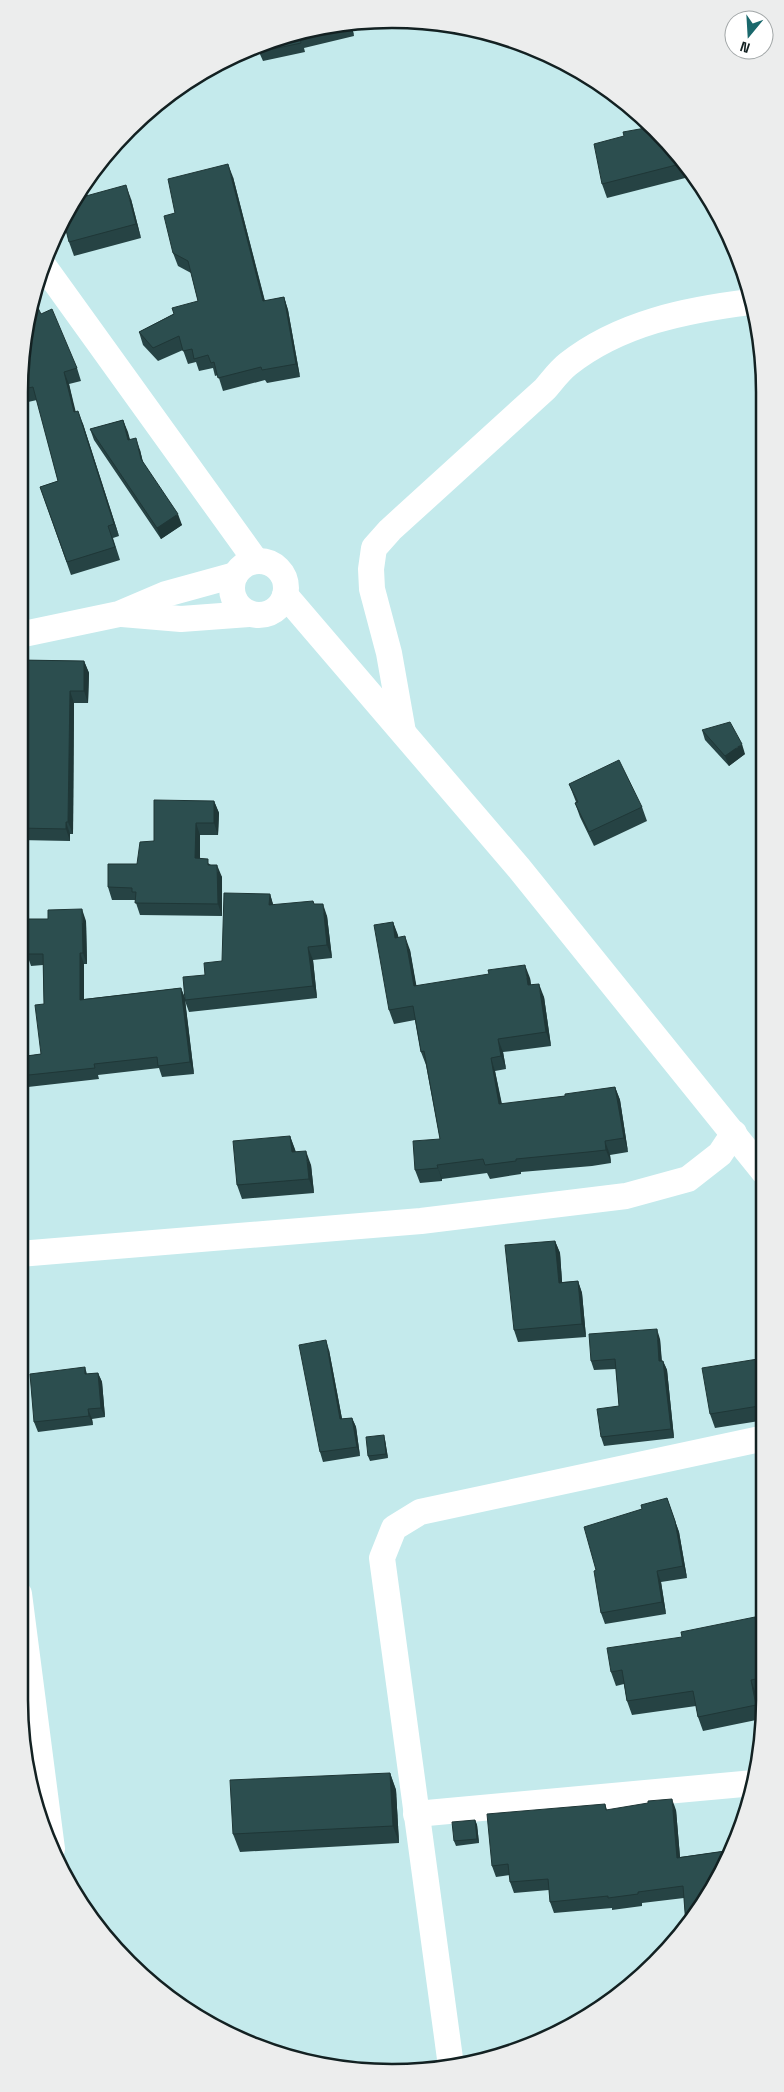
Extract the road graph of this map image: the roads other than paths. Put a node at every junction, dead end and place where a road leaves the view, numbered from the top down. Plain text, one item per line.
1 (48, 272) edge
2 (745, 303) edge
3 (256, 561) junction
4 (235, 575) junction
5 (286, 595) junction
6 (119, 614) junction
7 (248, 614) junction
8 (28, 633) edge
9 (403, 733) junction
10 (734, 1133) junction
11 (756, 1162) edge
12 (28, 1253) edge
13 (756, 1440) edge
14 (28, 1664) edge
15 (746, 1784) edge
16 (416, 1814) junction
17 (48, 1821) edge
18 (450, 2059) edge

1 - 3 street
2 - 9 street
3 - 4 street
3 - 5 street
4 - 6 street
4 - 7 street
5 - 7 street
5 - 9 street
6 - 7 street
6 - 8 street
9 - 10 street
10 - 11 street
10 - 12 street
13 - 16 street
14 - 17 street
15 - 16 street
16 - 18 street

